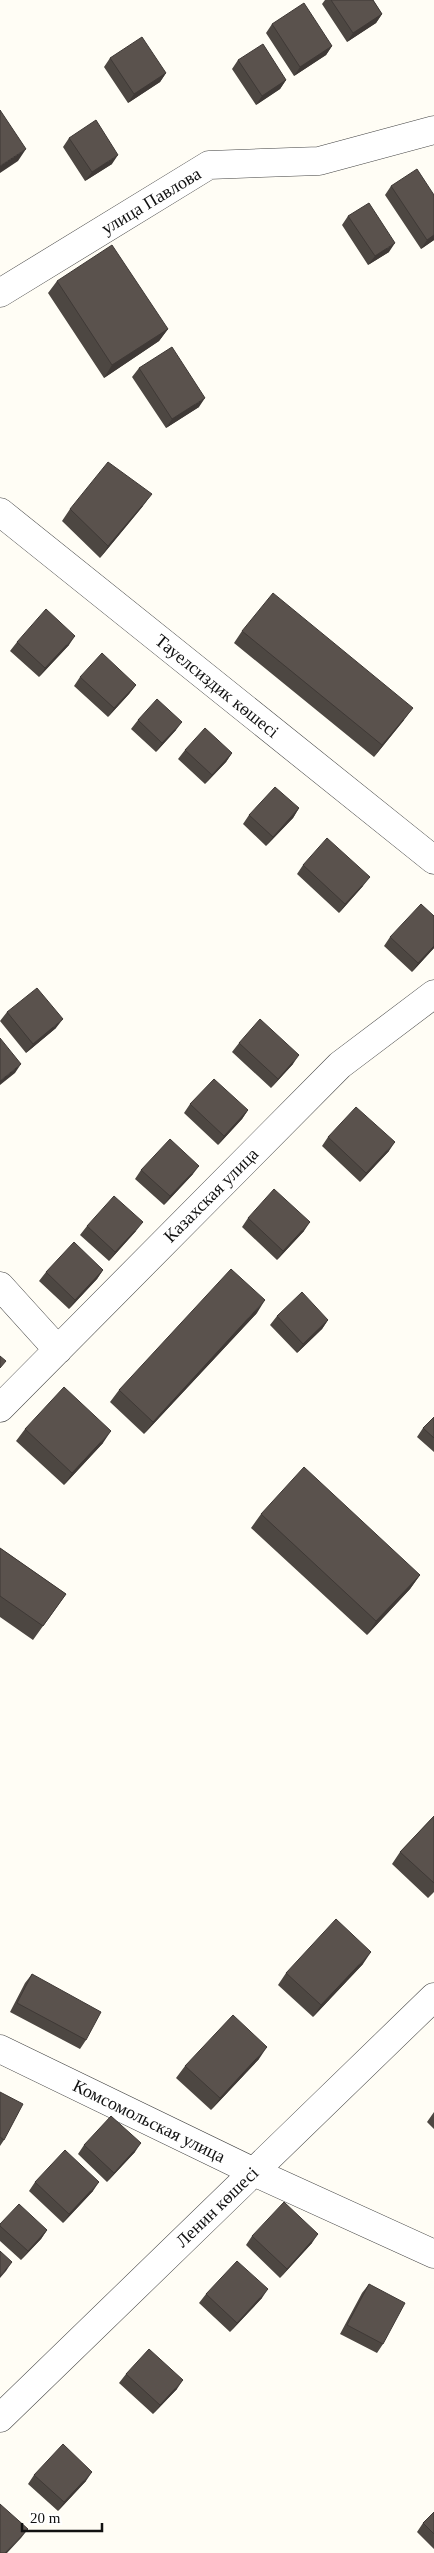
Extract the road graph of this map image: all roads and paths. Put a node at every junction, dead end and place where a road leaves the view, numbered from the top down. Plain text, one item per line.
1 (434, 130) edge
2 (0, 294) edge
3 (0, 512) edge
4 (434, 860) edge
5 (434, 994) edge
6 (0, 1286) edge
7 (58, 1350) junction
8 (0, 1408) edge
9 (434, 1997) edge
10 (0, 2049) edge
11 (254, 2172) junction
12 (434, 2254) edge
13 (0, 2418) edge

1 - 2 street, улица Павлова
3 - 4 street, Тауелсиздик көшесі
5 - 7 street, Казахская улица
6 - 7 street
7 - 8 street, Казахская улица
9 - 11 street, Ленин көшесі
10 - 11 street, Комсомольская улица
11 - 12 street, Комсомольская улица
11 - 13 street, Ленин көшесі

